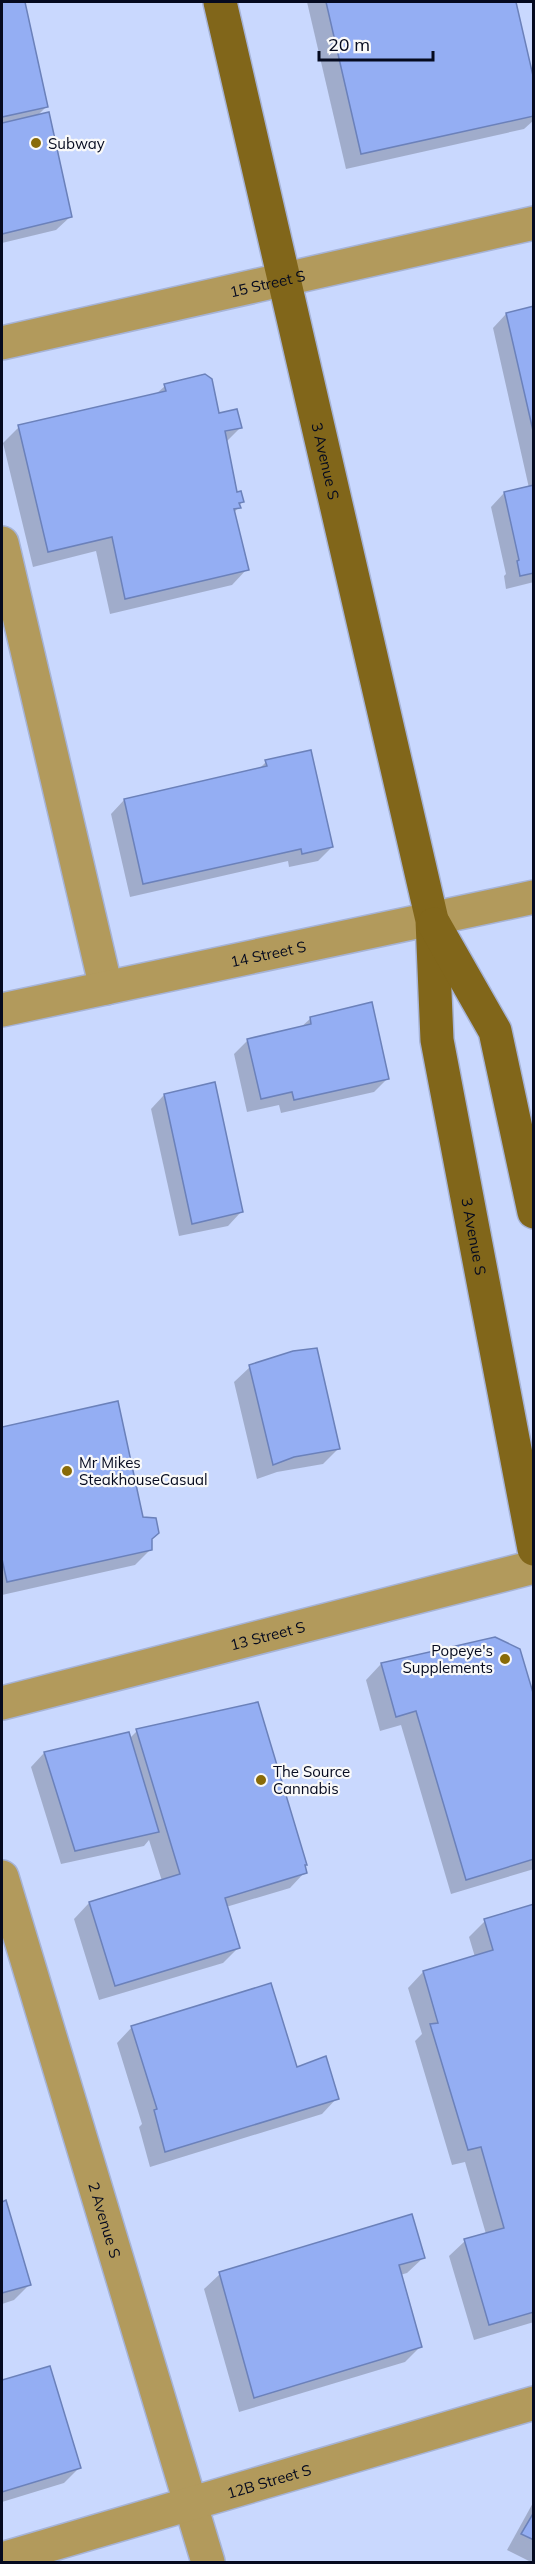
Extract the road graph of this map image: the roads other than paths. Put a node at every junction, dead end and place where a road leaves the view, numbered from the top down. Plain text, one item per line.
1 (220, 2) edge
2 (534, 223) edge
3 (285, 280) junction
4 (2, 343) edge
5 (2, 543) edge
6 (534, 897) edge
7 (432, 920) junction
8 (106, 988) junction
9 (2, 1010) edge
10 (534, 1212) edge
11 (534, 1549) edge
12 (534, 1567) edge
13 (2, 1702) edge
14 (2, 1877) edge
15 (534, 2403) edge
16 (191, 2504) junction
17 (2, 2559) edge
18 (208, 2562) edge

1 - 3 main road, 3 Avenue S
2 - 3 street, 15 Street S
3 - 4 street, 15 Street S
3 - 7 main road, 3 Avenue S
5 - 8 street
6 - 7 street, 14 Street S
7 - 8 street, 14 Street S
7 - 10 main road, 3 Avenue S
7 - 11 main road, 3 Avenue S
8 - 9 street, 14 Street S
12 - 13 street, 13 Street S
14 - 16 street, 2 Avenue S
15 - 16 street, 12B Street S
16 - 17 street, 12B Street S
16 - 18 street, 2 Avenue S

